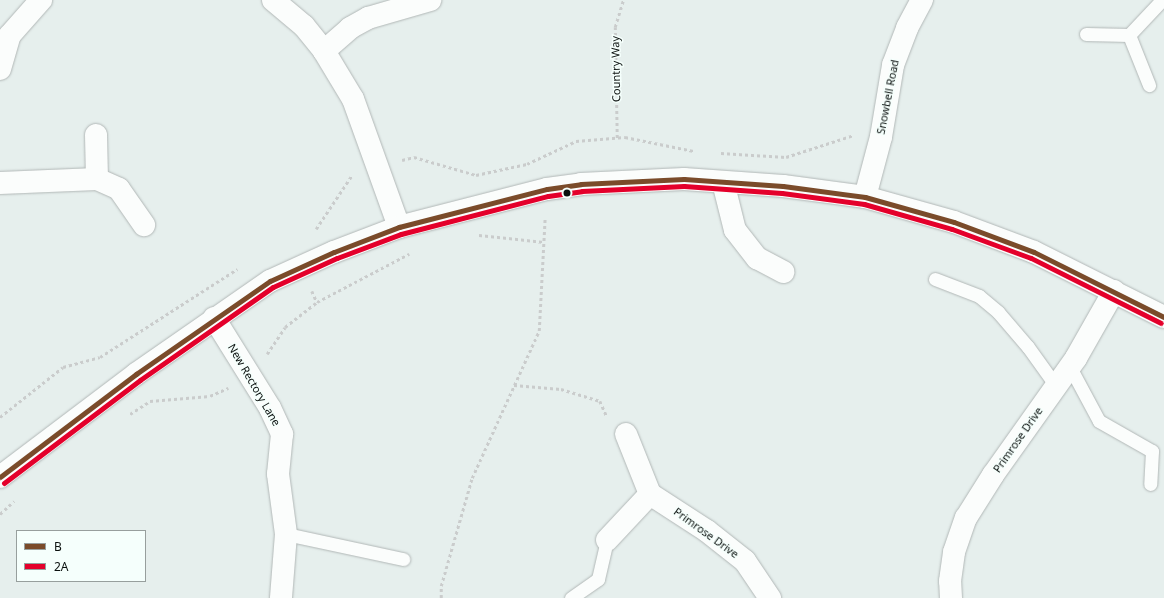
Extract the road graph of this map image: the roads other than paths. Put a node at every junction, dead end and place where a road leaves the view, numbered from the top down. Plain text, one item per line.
1 (41, 0) edge
2 (273, 0) edge
3 (430, 0) edge
4 (922, 0) edge
5 (1162, 0) edge
6 (5, 32) edge
7 (1086, 34) dead end
8 (1129, 34) junction
9 (324, 51) junction
10 (0, 69) edge
11 (1149, 85) dead end
12 (96, 136) dead end
13 (97, 179) junction
14 (723, 182) junction
15 (0, 183) edge
16 (865, 197) junction
17 (144, 225) dead end
18 (399, 227) junction
19 (783, 272) dead end
20 (934, 279) dead end
21 (1114, 291) junction
22 (1164, 317) edge
23 (214, 318) junction
24 (1070, 367) junction
25 (1056, 386) junction
26 (626, 434) road end
27 (0, 477) edge
28 (1150, 484) dead end
29 (650, 494) junction
30 (286, 534) junction
31 (607, 540) joint
32 (404, 559) dead end
33 (281, 598) edge
34 (571, 598) edge
35 (770, 598) edge
36 (951, 598) edge

1 - 6 street
2 - 9 street
3 - 9 street
4 - 16 street, Snowbell Road
5 - 8 lane
6 - 10 street
7 - 8 lane
8 - 11 lane
9 - 18 street
12 - 13 street
13 - 15 street
13 - 17 street
14 - 16 street
14 - 18 street
14 - 19 street
16 - 21 street
18 - 23 street
20 - 25 lane
21 - 22 street
21 - 24 street, Primrose Drive
23 - 27 street
23 - 30 street, New Rectory Lane
24 - 25 street, Primrose Drive
24 - 28 lane
25 - 36 street, Primrose Drive
26 - 29 street
29 - 31 street
29 - 35 street, Primrose Drive
30 - 32 lane
30 - 33 street, New Rectory Lane
31 - 34 lane

